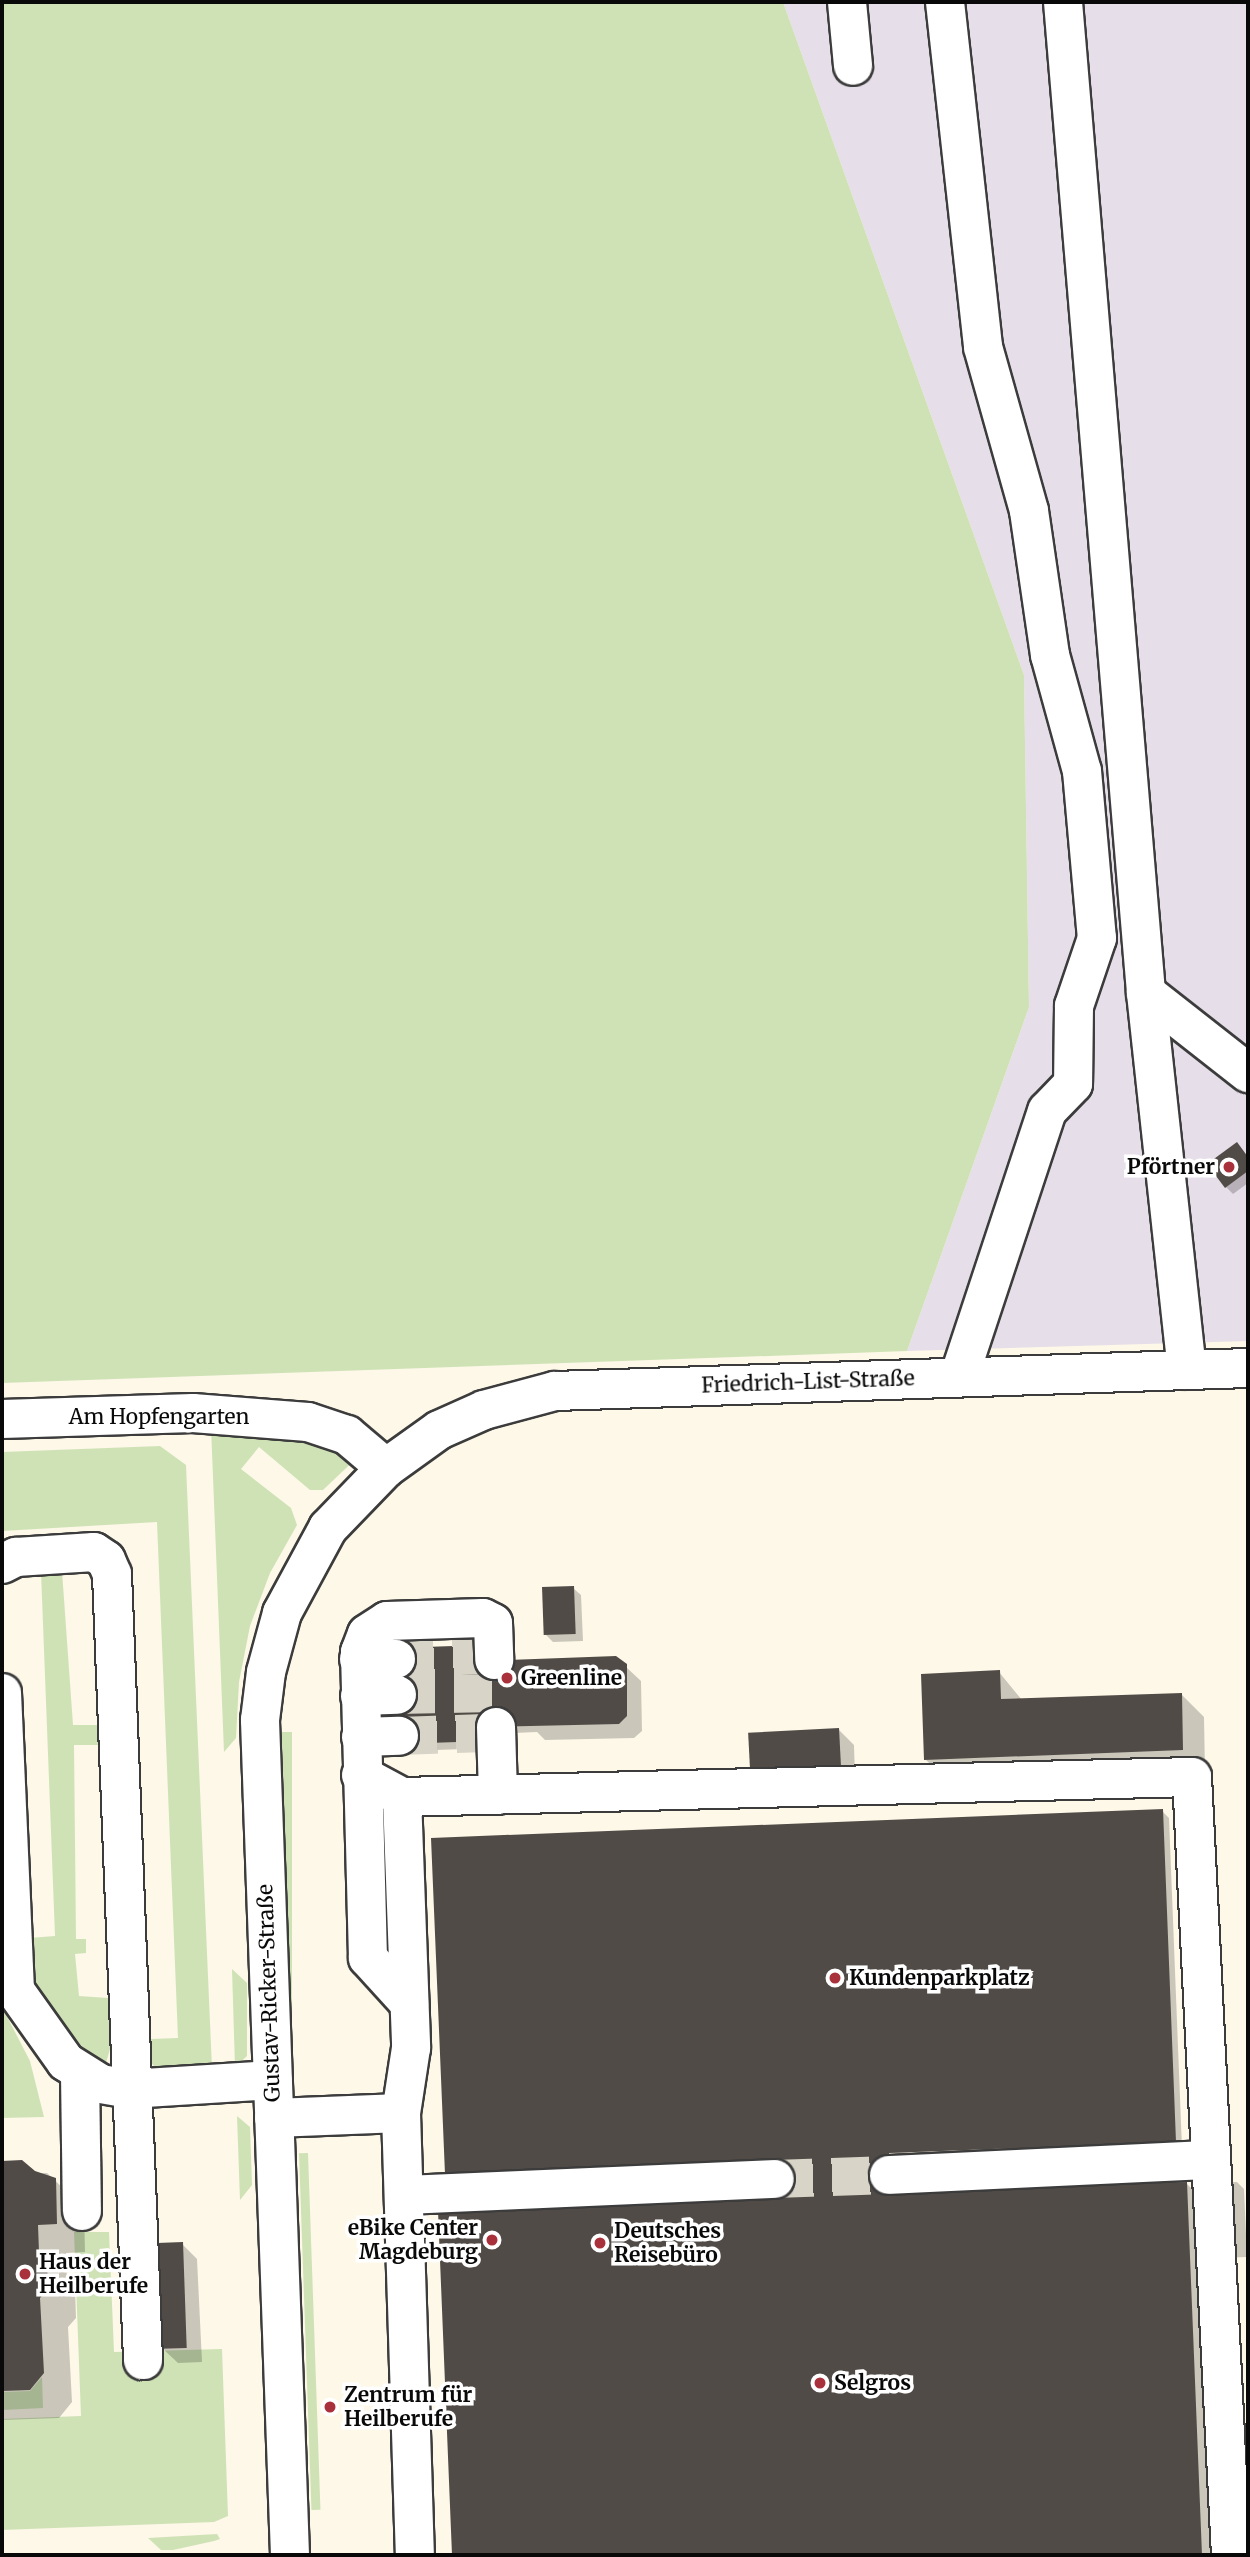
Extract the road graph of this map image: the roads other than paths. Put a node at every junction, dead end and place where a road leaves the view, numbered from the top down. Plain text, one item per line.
1 (847, 2) edge
2 (945, 2) edge
3 (1063, 2) edge
4 (853, 66) dead end
5 (1146, 993) junction
6 (1248, 1073) edge
7 (1248, 1368) edge
8 (1187, 1370) junction
9 (959, 1377) junction
10 (2, 1419) edge
11 (386, 1468) junction
12 (2, 1564) edge
13 (490, 1656) dead end
14 (2, 1693) edge
15 (493, 1731) dead end
16 (399, 1736) tunnel mouth
17 (361, 1737) junction
18 (361, 1775) junction
19 (498, 1795) junction
20 (402, 1797) junction
21 (8, 1979) edge
22 (409, 2003) junction
23 (80, 2074) junction
24 (273, 2080) junction
25 (134, 2088) junction
26 (401, 2113) junction
27 (274, 2118) junction
28 (1209, 2160) junction
29 (889, 2175) tunnel mouth
30 (775, 2179) tunnel mouth
31 (407, 2195) junction
32 (82, 2211) dead end
33 (143, 2361) dead end
34 (290, 2555) edge
35 (415, 2555) edge
36 (1231, 2555) edge

1 - 4 street
2 - 9 street
3 - 5 street
5 - 6 street
5 - 8 street
7 - 8 street, Friedrich-List-Straße
8 - 9 street, Friedrich-List-Straße
9 - 11 street, Friedrich-List-Straße
10 - 11 street, Am Hopfengarten
11 - 24 street, Gustav-Ricker-Straße
12 - 25 street
13 - 17 street
14 - 21 street
15 - 19 street
16 - 17 street
17 - 18 street
18 - 20 street
18 - 22 street
19 - 20 street
19 - 28 street
20 - 22 street
21 - 23 street
22 - 26 street
23 - 25 street
23 - 32 street
24 - 25 street
24 - 27 street, Gustav-Ricker-Straße
25 - 33 street
26 - 27 street
26 - 31 street
27 - 34 street, Gustav-Ricker-Straße
28 - 29 street
28 - 36 street
30 - 31 street
31 - 35 street

